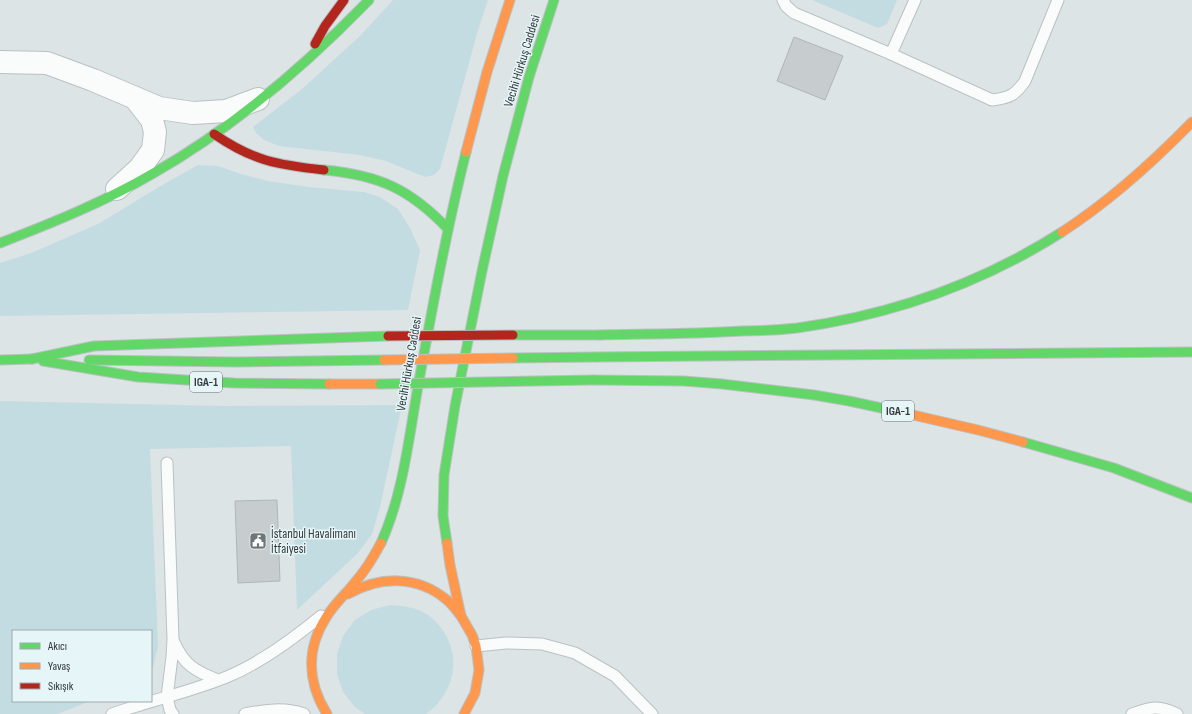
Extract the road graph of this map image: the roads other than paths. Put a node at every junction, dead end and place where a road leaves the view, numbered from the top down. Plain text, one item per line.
1 (344, 0) edge
2 (369, 0) edge
3 (510, 0) edge
4 (554, 0) edge
5 (783, 0) edge
6 (915, 0) edge
7 (1058, 0) edge
8 (892, 54) junction
9 (306, 61) junction
10 (0, 62) edge
11 (267, 95) junction
12 (135, 97) junction
13 (1192, 122) edge
14 (214, 134) junction
15 (107, 198) junction
16 (448, 228) junction
17 (0, 243) edge
18 (1192, 352) edge
19 (32, 359) junction
20 (0, 360) edge
21 (167, 463) dead end
22 (1192, 498) edge
23 (334, 606) junction
24 (461, 616) junction
25 (173, 639) junction
26 (476, 646) junction
27 (218, 680) junction
28 (167, 697) junction
29 (151, 702) edge
30 (152, 702) edge
31 (112, 714) edge
32 (173, 714) edge
33 (245, 714) edge
34 (304, 714) edge
35 (327, 714) edge
36 (464, 714) edge
37 (652, 714) edge
38 (1132, 714) edge
39 (1177, 714) edge

1 - 9 main road
2 - 9 main road
3 - 16 main road, Vecihi Hürkuş Caddesi
4 - 24 main road, Vecihi Hürkuş Caddesi
5 - 8 lane
6 - 8 lane
7 - 8 lane
9 - 11 main road
10 - 12 street
11 - 12 street
11 - 14 main road
12 - 15 street
13 - 19 main road, bridge
14 - 15 main road
14 - 16 main road
15 - 17 main road
16 - 23 main road, Vecihi Hürkuş Caddesi
18 - 19 main road, bridge
19 - 20 main road
19 - 22 main road, IGA-1, bridge
21 - 25 lane
23 - 24 main road
23 - 27 lane
23 - 35 main road, Vecihi Hürkuş Caddesi
24 - 26 main road, Vecihi Hürkuş Caddesi
25 - 27 lane
25 - 28 lane
26 - 36 main road, Vecihi Hürkuş Caddesi
26 - 37 lane
27 - 28 lane
28 - 30 lane
28 - 32 lane
29 - 31 lane
33 - 34 lane
38 - 39 lane

